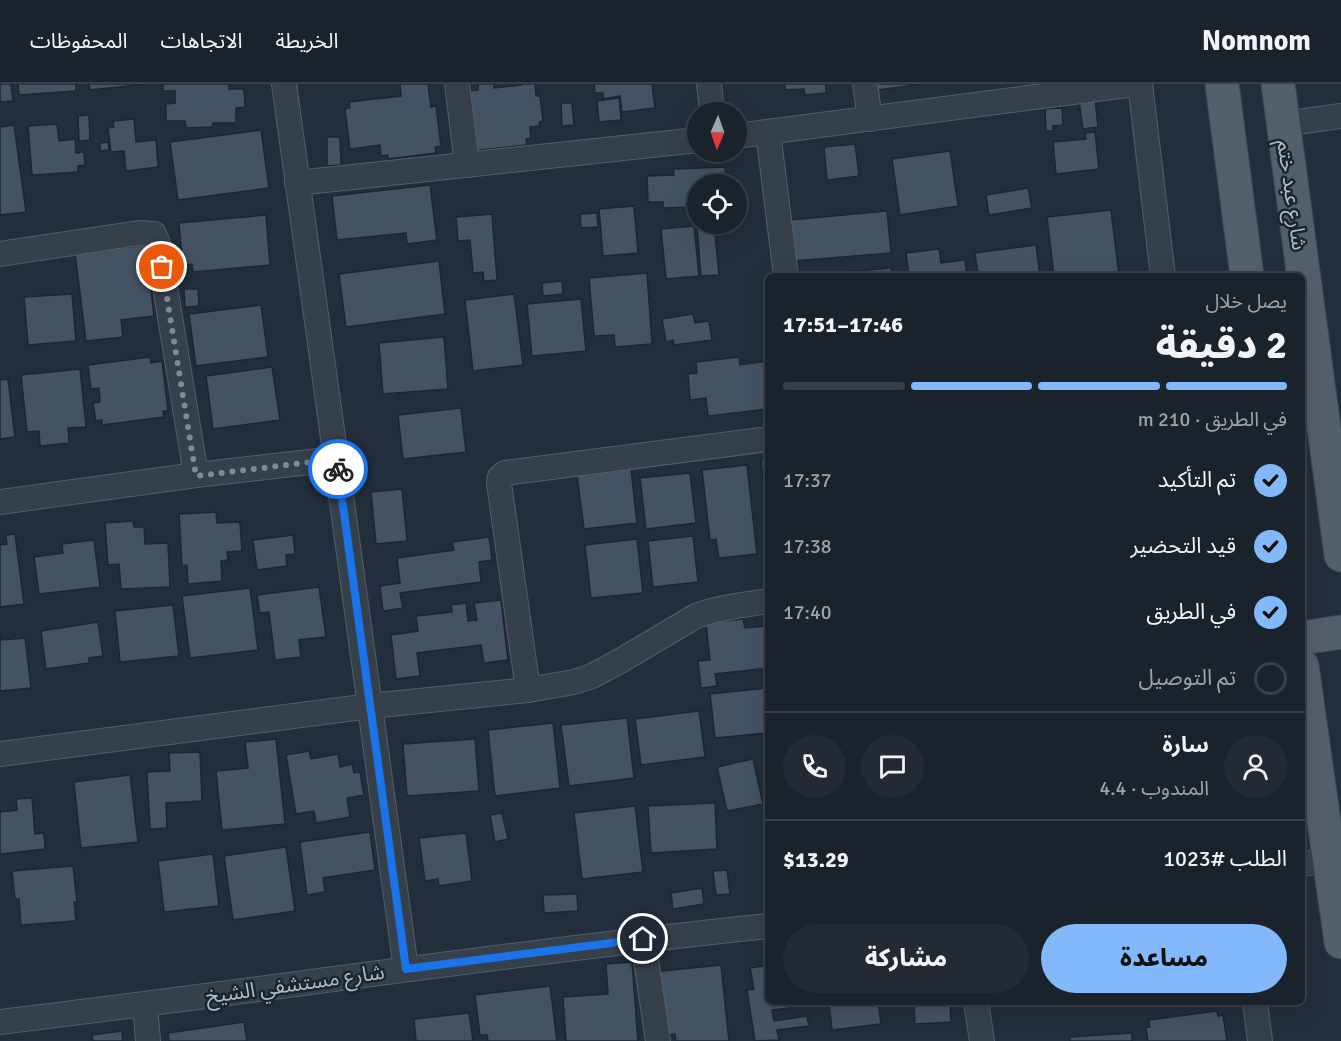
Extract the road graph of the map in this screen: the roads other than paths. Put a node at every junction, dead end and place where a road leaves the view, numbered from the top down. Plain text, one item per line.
1 (284, 84) edge
2 (457, 84) edge
3 (709, 84) edge
4 (865, 84) edge
5 (1135, 84) edge
6 (1140, 84) edge
7 (1222, 84) edge
8 (1278, 84) edge
9 (711, 102) edge
10 (1341, 116) edge
11 (870, 119) junction
12 (1283, 124) junction
13 (768, 132) junction
14 (747, 135) edge
15 (687, 141) edge
16 (467, 165) junction
17 (297, 183) junction
18 (0, 254) edge
19 (786, 273) edge
20 (1163, 273) edge
21 (1247, 273) edge
22 (1303, 273) edge
23 (1305, 287) edge
24 (765, 439) edge
25 (336, 459) junction
26 (196, 476) junction
27 (0, 502) edge
28 (1341, 555) edge
29 (765, 602) edge
30 (1341, 632) edge
31 (1305, 638) edge
32 (528, 690) junction
33 (370, 706) junction
34 (1305, 708) edge
35 (0, 754) edge
36 (1316, 862) edge
37 (765, 926) edge
38 (643, 939) junction
39 (1341, 942) edge
40 (406, 969) junction
41 (145, 1005) junction
42 (976, 1005) edge
43 (1255, 1005) edge
44 (0, 1022) edge
45 (148, 1041) edge
46 (658, 1041) edge
47 (982, 1041) edge
48 (1260, 1041) edge

1 - 17 street
2 - 16 street
3 - 9 street
4 - 11 street
5 - 11 street
6 - 20 street
7 - 21 main road
8 - 12 main road, شارع عبد ختم
10 - 12 street
11 - 13 street
12 - 22 main road, شارع عبد ختم
13 - 14 street
13 - 19 street
15 - 16 street
16 - 17 street
17 - 25 street
18 - 26 street
23 - 28 main road, شارع عبد ختم
24 - 32 street
25 - 26 street
25 - 33 street
26 - 27 street
29 - 32 street
30 - 31 main road
32 - 33 street
33 - 35 street
33 - 40 street
34 - 36 main road
36 - 39 main road
37 - 38 street, شارع مستشفي الشيخ
38 - 40 street, شارع مستشفي الشيخ
38 - 46 street
40 - 41 street, شارع مستشفي الشيخ
41 - 44 street, شارع مستشفي الشيخ
41 - 45 street
42 - 47 street
43 - 48 street

